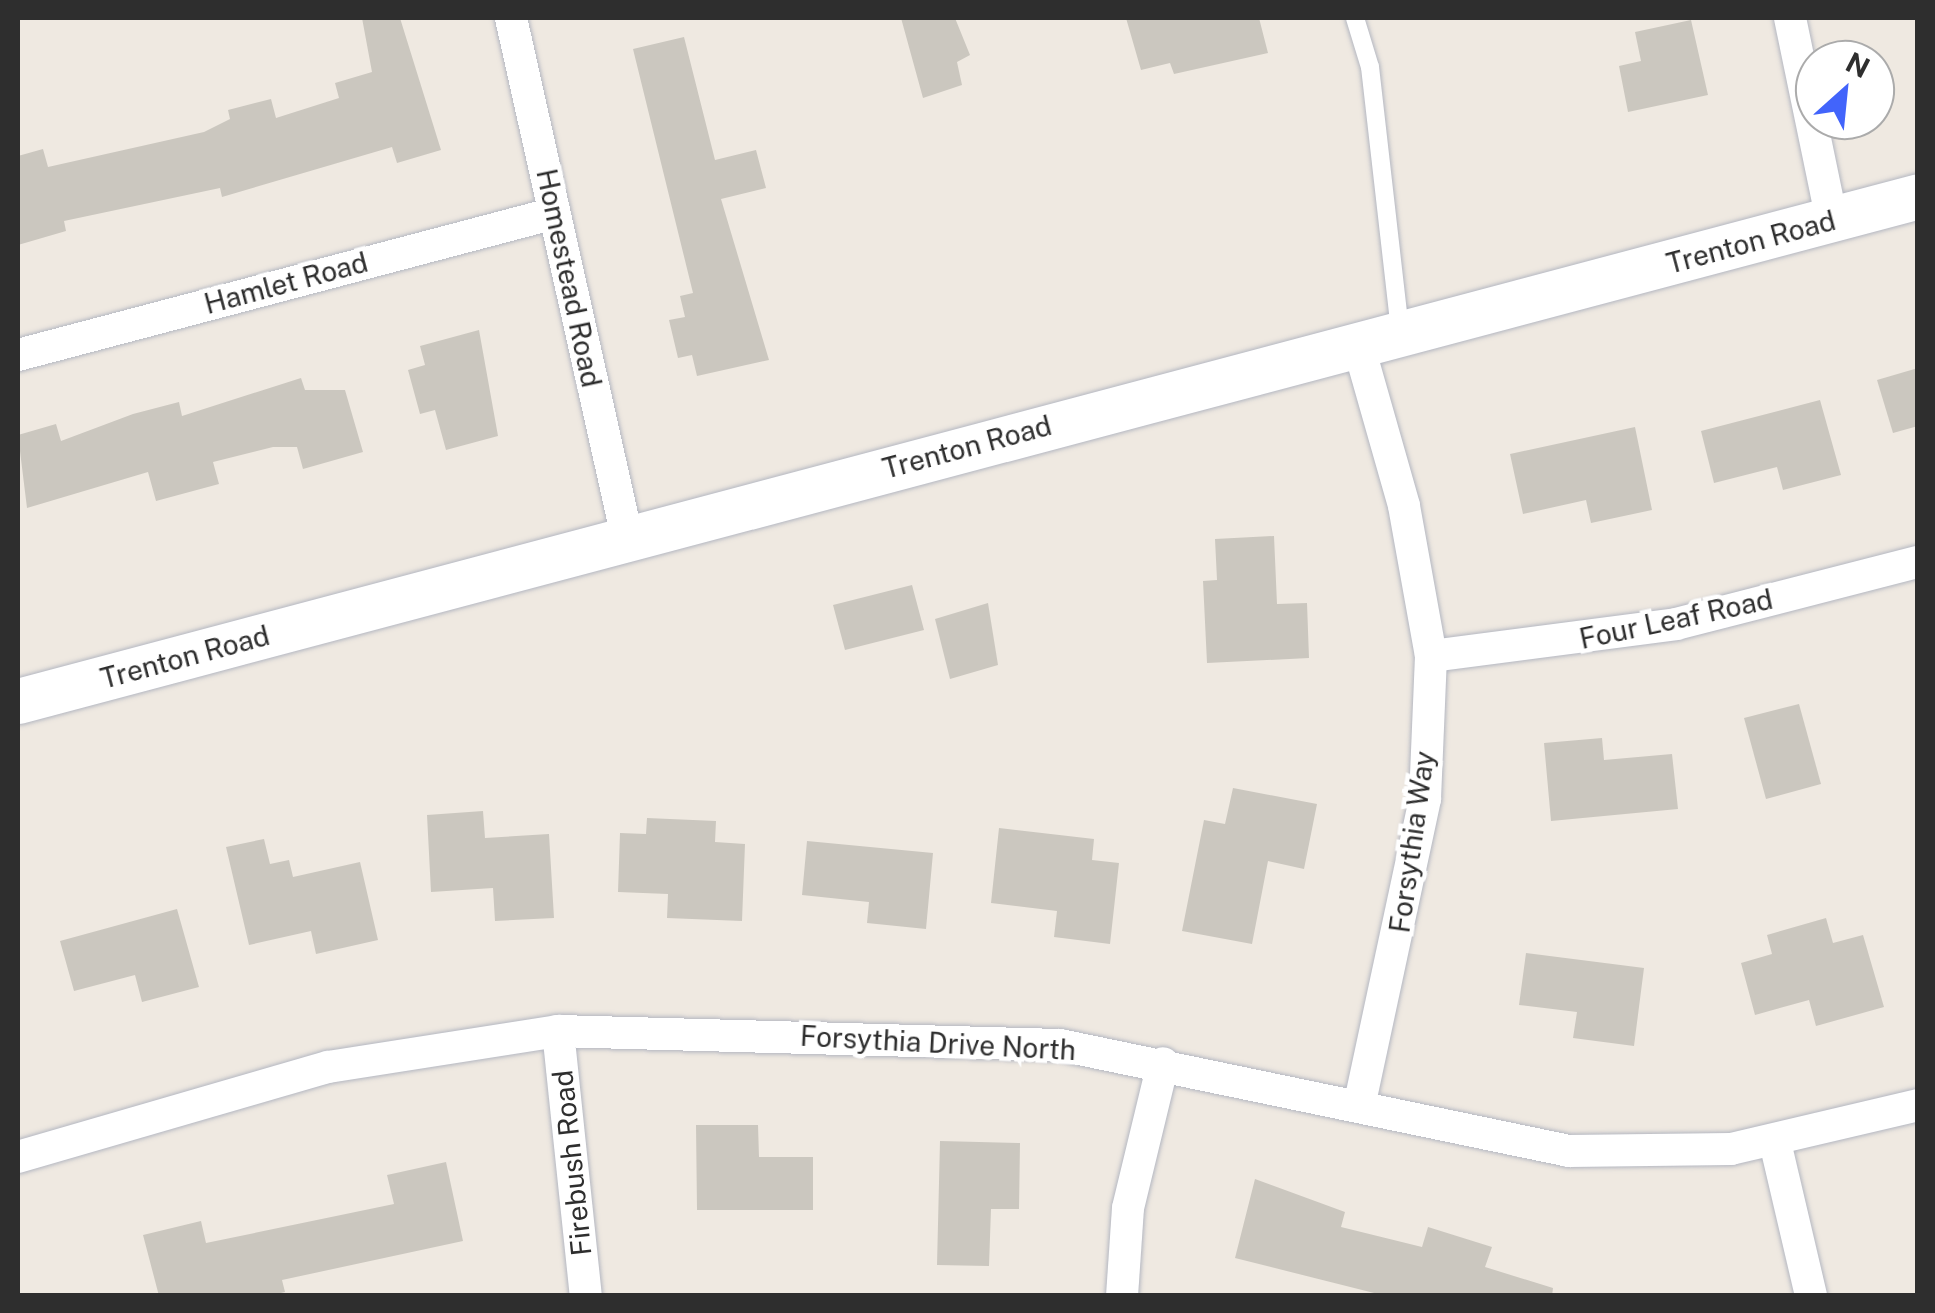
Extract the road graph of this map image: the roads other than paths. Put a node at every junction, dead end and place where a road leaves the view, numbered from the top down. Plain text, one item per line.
1 (512, 18) edge
2 (1355, 18) edge
3 (1790, 18) edge
4 (1918, 196) edge
5 (555, 214) junction
6 (1832, 220) junction
7 (1379, 338) junction
8 (18, 355) edge
9 (626, 538) junction
10 (1918, 562) edge
11 (1431, 656) junction
12 (18, 701) edge
13 (558, 1030) junction
14 (1164, 1063) junction
15 (1918, 1104) edge
16 (1359, 1106) junction
17 (1775, 1142) junction
18 (18, 1157) edge
19 (586, 1296) edge
20 (1122, 1296) edge
21 (1811, 1296) edge

1 - 5 street, Homestead Road
2 - 7 lane
3 - 6 street
4 - 6 main road, Trenton Road
5 - 8 street, Hamlet Road
5 - 9 street, Homestead Road
6 - 7 main road, Trenton Road
7 - 9 main road, Trenton Road
7 - 11 street, Forsythia Way
9 - 12 main road, Trenton Road
10 - 11 street, Four Leaf Road
11 - 16 street, Forsythia Way
13 - 14 street, Forsythia Drive North
13 - 18 street, Forsythia Drive North
13 - 19 street, Firebush Road
14 - 16 street, Forsythia Drive North
14 - 20 street
15 - 17 street, Forsythia Drive North
16 - 17 street, Forsythia Drive North
17 - 21 street

